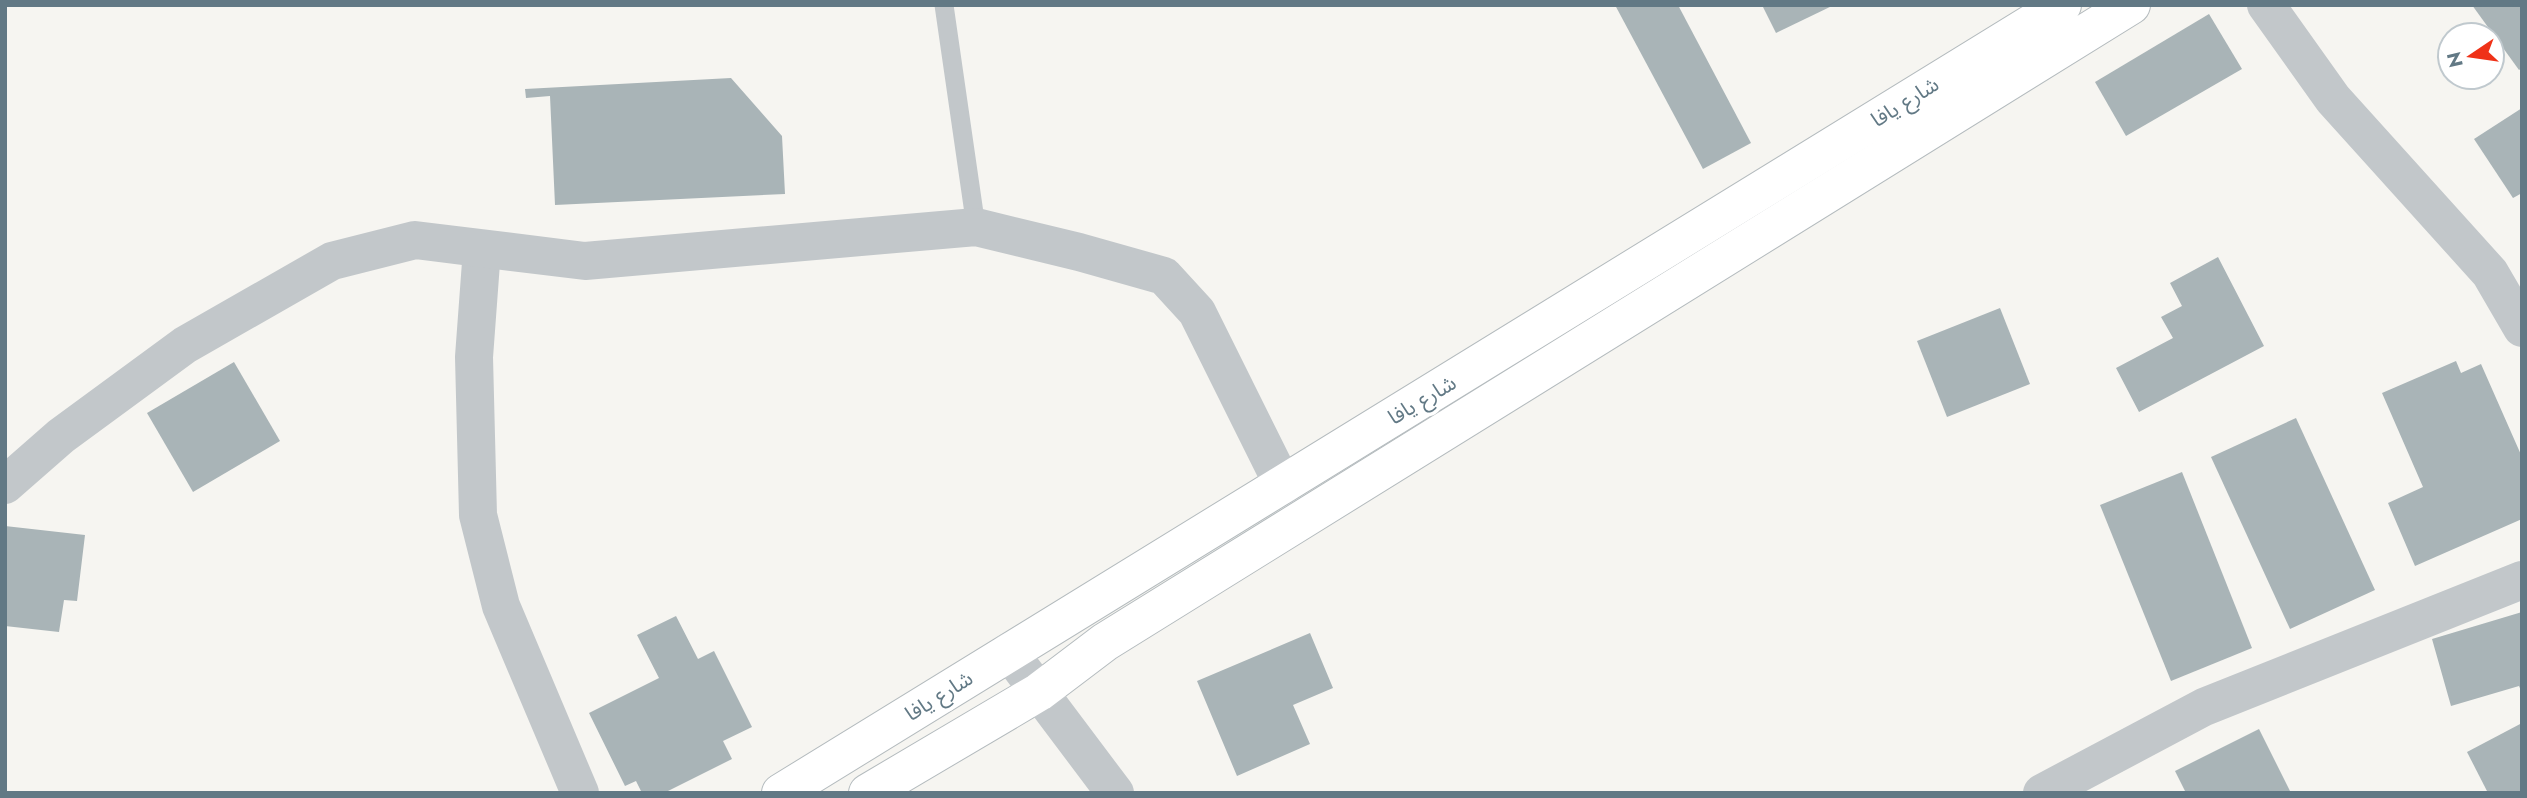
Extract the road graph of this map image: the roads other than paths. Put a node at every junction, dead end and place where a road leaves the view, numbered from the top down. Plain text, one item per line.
1 (944, 5) edge
2 (2062, 5) edge
3 (2131, 5) edge
4 (2266, 5) edge
5 (976, 228) junction
6 (482, 249) junction
7 (2522, 328) edge
8 (5, 485) edge
9 (1283, 485) junction
10 (2522, 580) edge
11 (1009, 652) junction
12 (1039, 692) junction
13 (580, 793) edge
14 (781, 793) edge
15 (868, 793) edge
16 (1115, 793) edge
17 (2042, 793) edge

1 - 5 lane
2 - 9 street, شارع يافا
3 - 12 street
4 - 7 street
5 - 6 street
5 - 9 street
6 - 8 street
6 - 13 street
9 - 11 street, شارع يافا
10 - 17 street
11 - 12 street
11 - 14 street, شارع يافا
12 - 15 street
12 - 16 street

